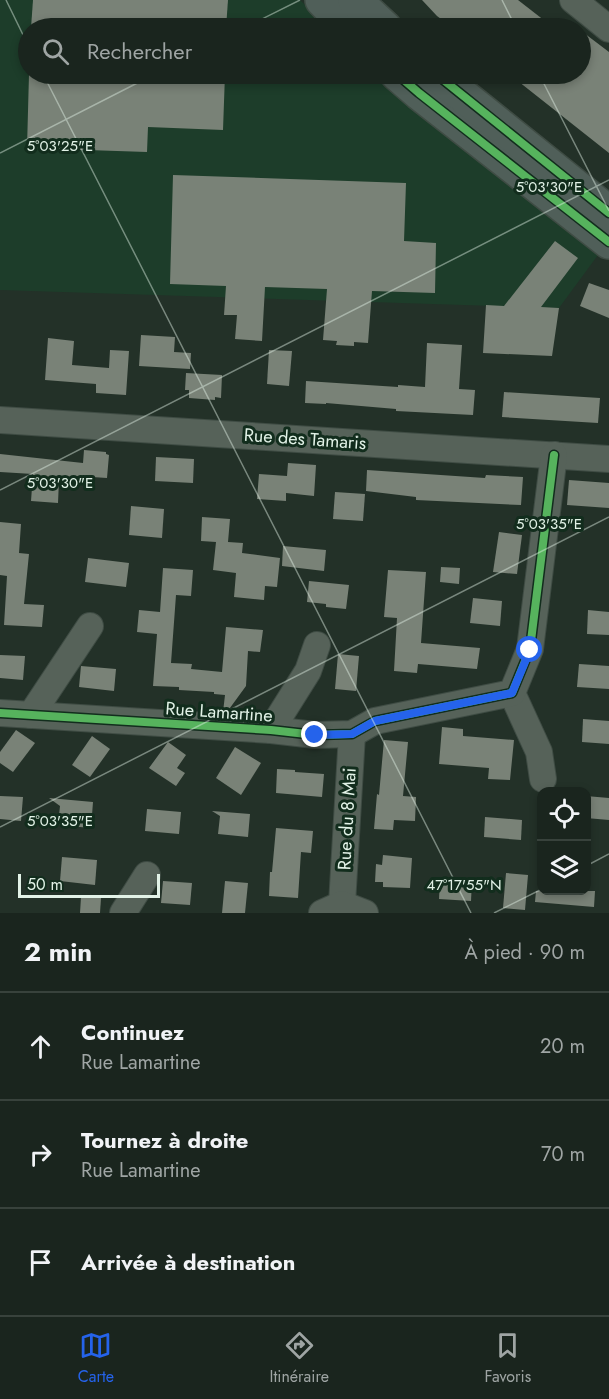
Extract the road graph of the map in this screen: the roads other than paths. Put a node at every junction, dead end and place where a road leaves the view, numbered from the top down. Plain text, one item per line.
1 (322, 0) edge
2 (355, 0) edge
3 (573, 0) edge
4 (339, 18) edge
5 (374, 18) edge
6 (609, 29) edge
7 (409, 84) edge
8 (448, 84) edge
9 (609, 213) edge
10 (609, 242) edge
11 (0, 420) edge
12 (554, 455) junction
13 (609, 459) edge
14 (90, 626) dead end
15 (317, 645) dead end
16 (512, 693) junction
17 (0, 713) edge
18 (31, 715) junction
19 (271, 730) junction
20 (352, 734) junction
21 (543, 779) dead end
22 (147, 875) dead end
23 (332, 908) edge
24 (123, 913) edge
25 (365, 913) edge

1 - 4 main road
2 - 5 main road
3 - 6 street
7 - 10 main road
8 - 9 main road
11 - 12 street, Rue des Tamaris
12 - 13 street, Rue des Tamaris
12 - 16 street
14 - 18 street
15 - 19 street, Rue Lamartine
16 - 20 street, Rue Lamartine
16 - 21 street
17 - 18 street, Rue Lamartine
18 - 19 street, Rue Lamartine
19 - 20 street, Rue Lamartine
20 - 23 street, Rue du 8 Mai
22 - 24 street
23 - 25 street

